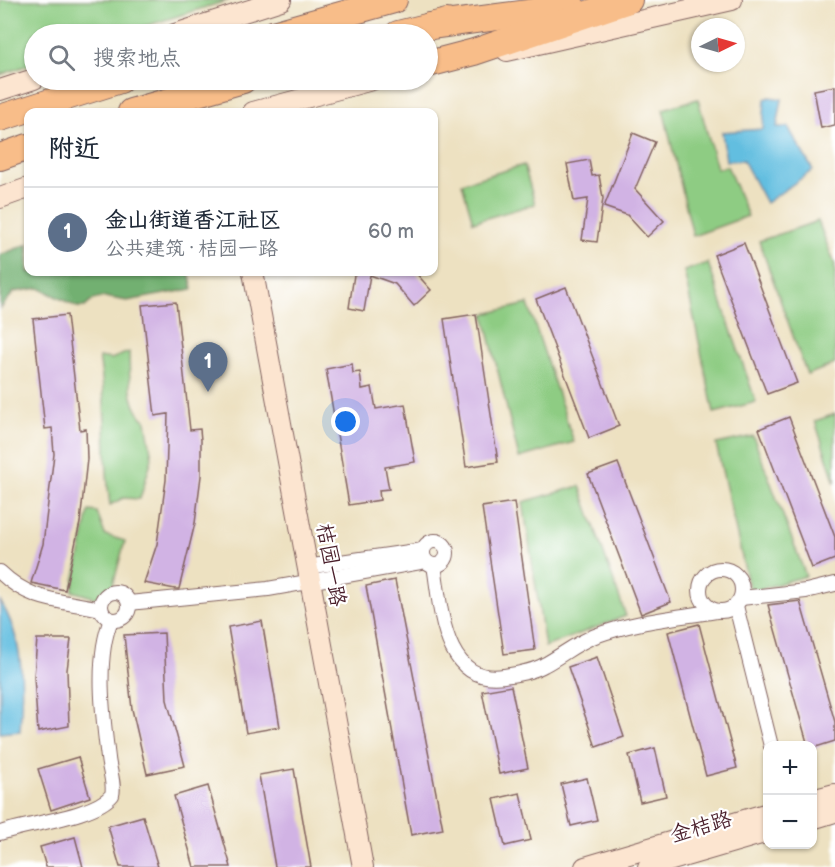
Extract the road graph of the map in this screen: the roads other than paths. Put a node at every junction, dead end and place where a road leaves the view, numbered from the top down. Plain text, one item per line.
1 (280, 0) edge
2 (394, 0) edge
3 (538, 0) edge
4 (629, 0) edge
5 (732, 0) edge
6 (206, 24) edge
7 (309, 24) edge
8 (438, 24) edge
9 (438, 25) edge
10 (438, 62) edge
11 (438, 63) edge
12 (24, 82) edge
13 (0, 90) edge
14 (88, 90) edge
15 (208, 90) edge
16 (335, 90) edge
17 (32, 108) edge
18 (145, 108) edge
19 (268, 108) edge
20 (24, 110) edge
21 (0, 118) edge
22 (24, 148) edge
23 (0, 157) edge
24 (24, 189) edge
25 (0, 198) edge
26 (255, 276) edge
27 (0, 572) edge
28 (308, 575) junction
29 (835, 584) edge
30 (738, 602) junction
31 (129, 603) junction
32 (101, 609) junction
33 (716, 611) junction
34 (111, 620) junction
35 (770, 741) edge
36 (835, 794) edge
37 (817, 799) edge
38 (835, 812) edge
39 (763, 814) edge
40 (817, 818) edge
41 (0, 833) edge
42 (763, 833) edge
43 (363, 867) edge
44 (585, 867) edge
45 (648, 867) edge

1 - 6 main road
2 - 7 highway
3 - 8 highway
4 - 9 highway
4 - 10 highway
5 - 11 main road
12 - 13 main road
14 - 17 highway
15 - 18 highway
16 - 19 main road
20 - 21 highway
22 - 23 highway
24 - 25 main road
26 - 28 main road, 桔园一路
27 - 32 street
28 - 31 street
28 - 33 street
28 - 43 main road, 桔园一路
29 - 30 street
30 - 33 street
30 - 33 street
30 - 35 street
31 - 32 street
31 - 34 street
32 - 34 street
34 - 41 street
36 - 37 main road
38 - 40 main road
39 - 44 main road
42 - 45 main road, 金桔路

